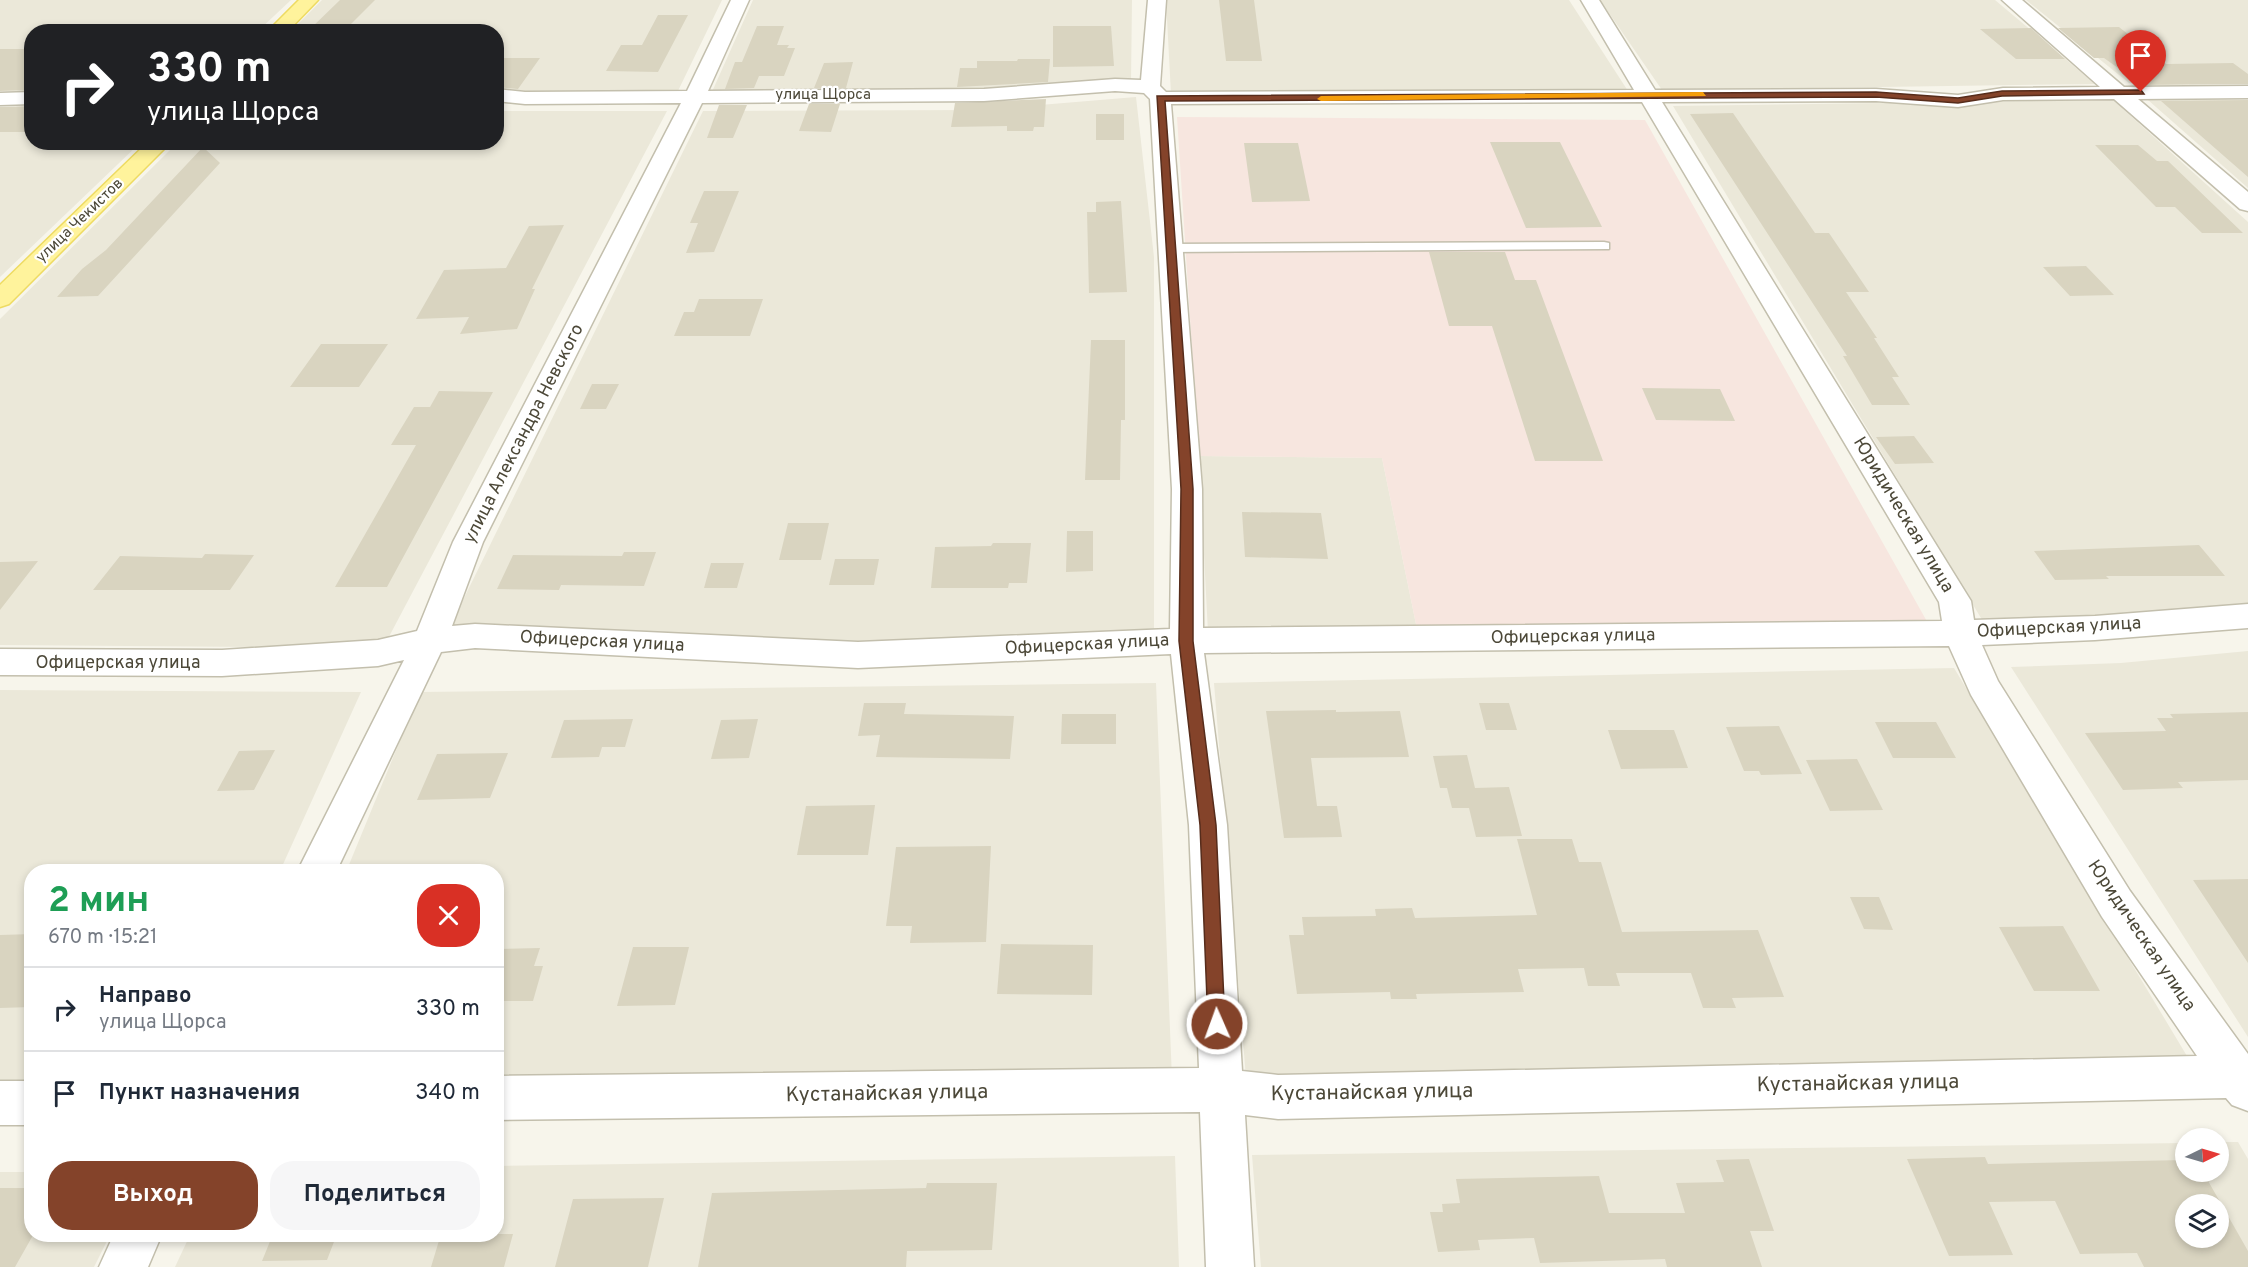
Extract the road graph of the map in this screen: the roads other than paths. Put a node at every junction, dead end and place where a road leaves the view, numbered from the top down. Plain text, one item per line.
1 (309, 0) edge
2 (740, 0) edge
3 (1157, 0) edge
4 (1590, 0) edge
5 (2012, 0) edge
6 (284, 24) edge
7 (2120, 92) junction
8 (2248, 92) edge
9 (1155, 93) junction
10 (1648, 94) junction
11 (504, 95) edge
12 (695, 96) junction
13 (0, 99) edge
14 (24, 99) edge
15 (153, 150) edge
16 (2248, 204) edge
17 (1604, 246) dead end
18 (1170, 248) junction
19 (0, 298) edge
20 (2248, 616) edge
21 (1960, 633) junction
22 (430, 641) junction
23 (1186, 641) junction
24 (0, 662) edge
25 (320, 864) edge
26 (2244, 1081) edge
27 (1220, 1090) junction
28 (504, 1098) edge
29 (0, 1103) edge
30 (24, 1103) edge
31 (135, 1242) edge
32 (123, 1267) edge
33 (1230, 1267) edge

1 - 6 main road
2 - 12 street, улица Александра Невского
3 - 9 street
4 - 10 street, Юридическая улица
5 - 7 street
7 - 8 street, улица Щорса
7 - 10 street, улица Щорса
7 - 16 street
9 - 10 street, улица Щорса
9 - 12 street, улица Щорса
9 - 18 street
10 - 21 street, Юридическая улица
11 - 12 street, улица Щорса
12 - 22 street, улица Александра Невского
13 - 14 street
15 - 19 main road, улица Чекистов
17 - 18 lane
18 - 23 street
20 - 21 street, Офицерская улица
21 - 23 street, Офицерская улица
21 - 26 street, Юридическая улица
22 - 23 street, Офицерская улица
22 - 24 street, Офицерская улица
22 - 25 street, улица Александра Невского
23 - 27 street
26 - 27 street, Кустанайская улица
27 - 28 street, Кустанайская улица
27 - 33 street
29 - 30 street
31 - 32 street

